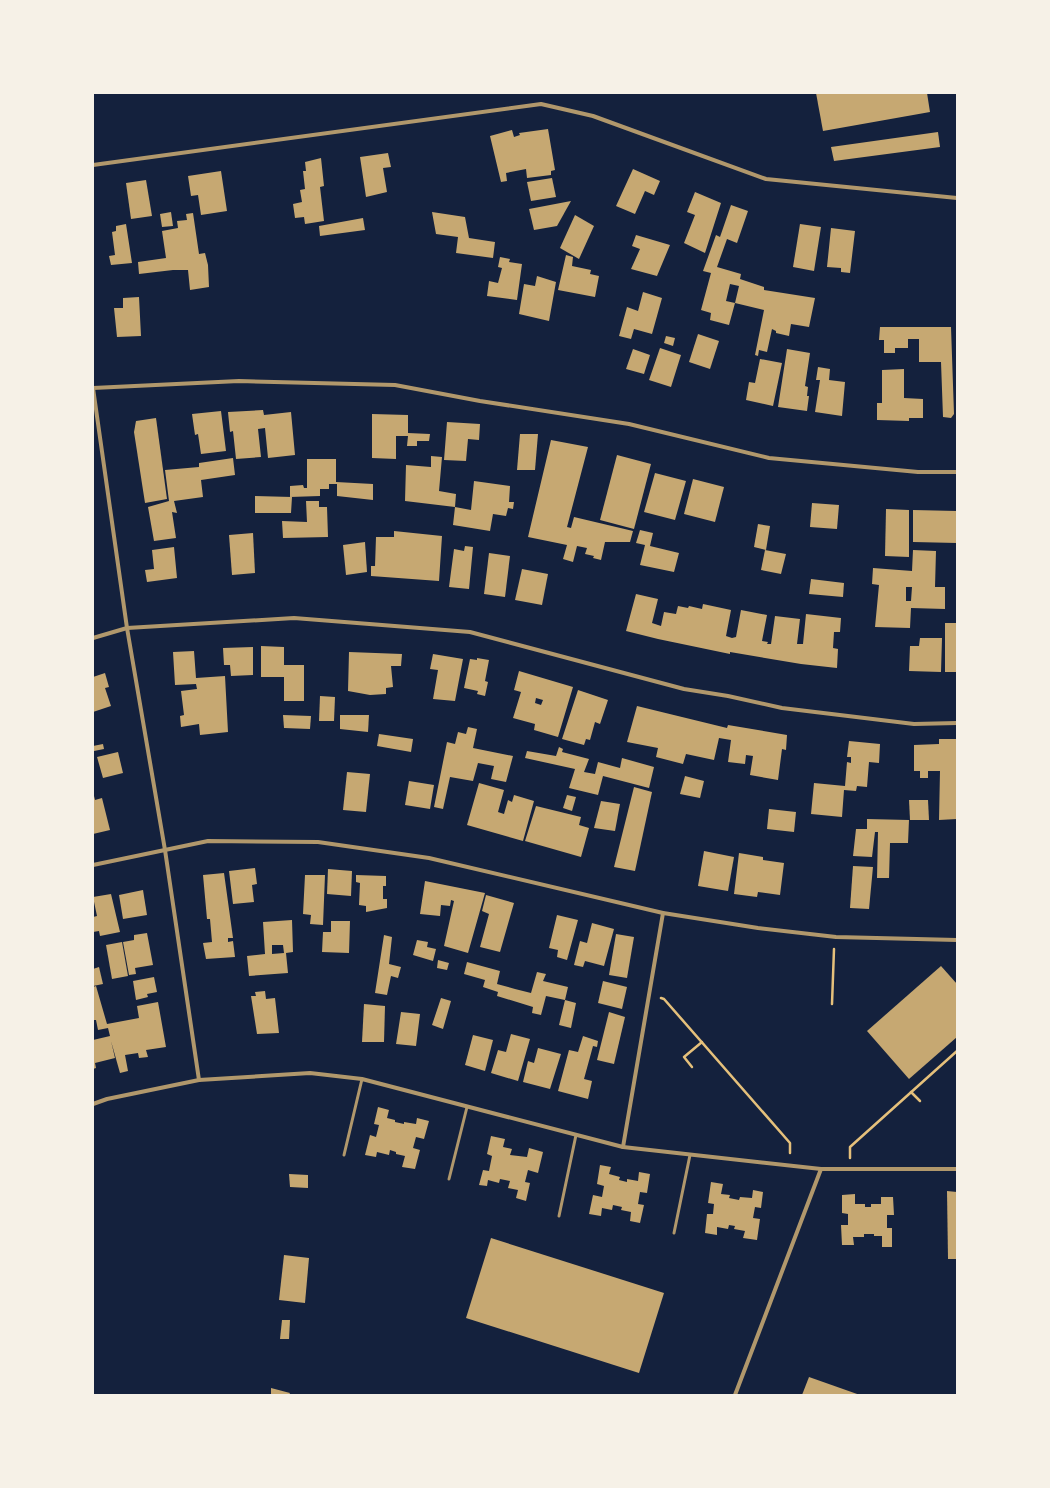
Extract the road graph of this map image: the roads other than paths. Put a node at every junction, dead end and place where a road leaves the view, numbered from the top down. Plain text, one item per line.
1 (93, 165) edge
2 (957, 198) edge
3 (93, 388) edge
4 (957, 472) edge
5 (127, 628) junction
6 (93, 638) edge
7 (957, 722) edge
8 (165, 850) junction
9 (93, 865) edge
10 (663, 913) junction
11 (957, 940) edge
12 (362, 1079) junction
13 (199, 1080) junction
14 (93, 1104) edge
15 (467, 1107) junction
16 (576, 1135) junction
17 (623, 1147) junction
18 (344, 1155) dead end
19 (690, 1155) junction
20 (957, 1168) edge
21 (821, 1169) junction
22 (449, 1179) dead end
23 (559, 1216) dead end
24 (674, 1233) dead end
25 (735, 1395) edge

1 - 2 street
3 - 4 street
3 - 5 street
5 - 6 street
5 - 7 street
5 - 8 street
8 - 9 street
8 - 10 street
8 - 13 street
10 - 11 street
10 - 17 street
12 - 13 street
12 - 15 street
12 - 18 lane
13 - 14 street
15 - 16 street
15 - 22 lane
16 - 17 street
16 - 23 lane
17 - 19 street
19 - 21 street
19 - 24 lane
20 - 21 street
21 - 25 street

